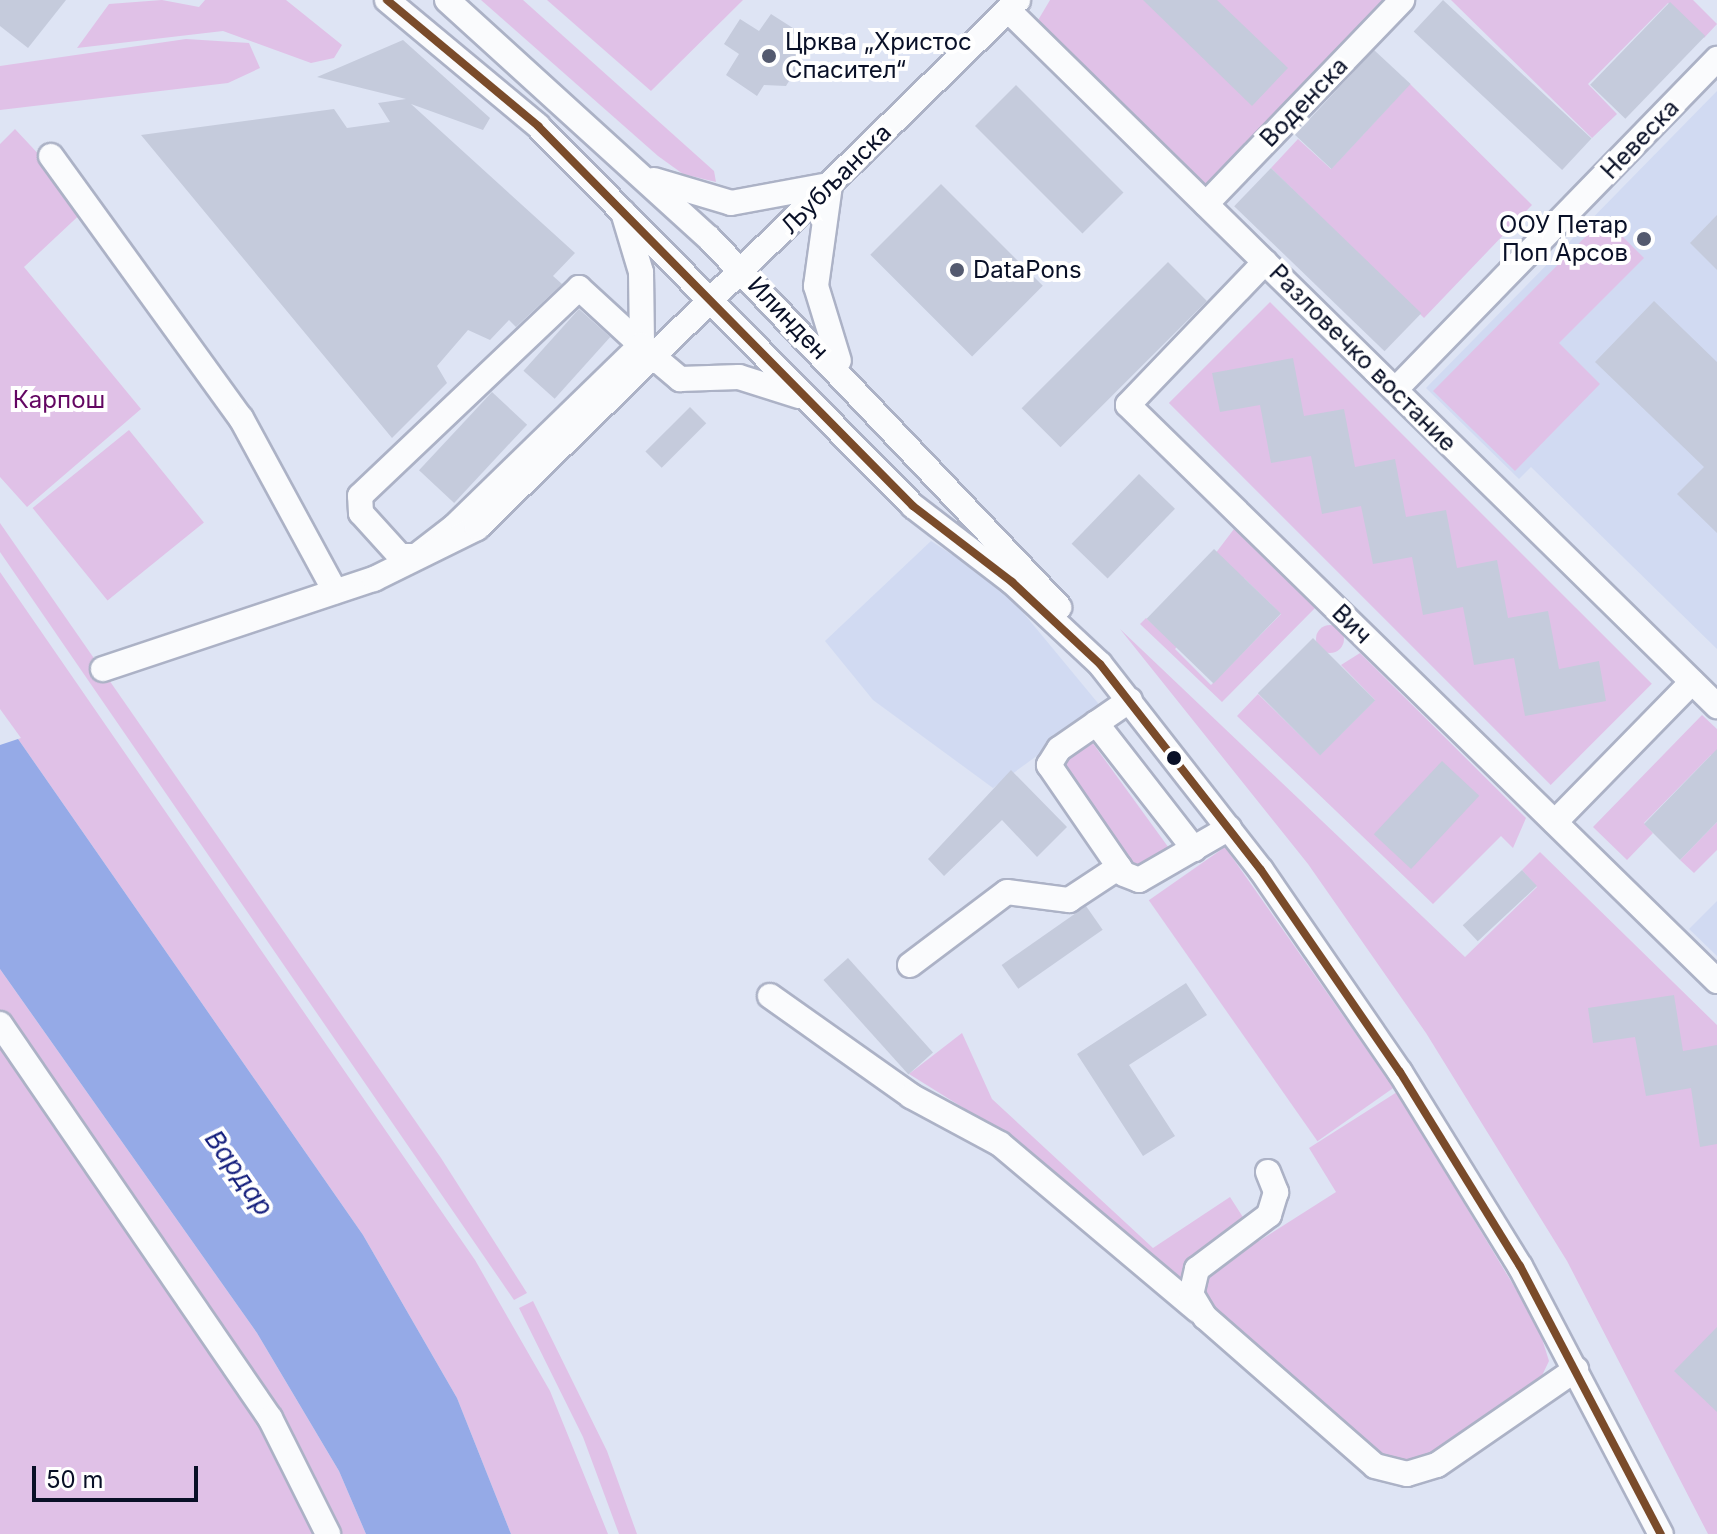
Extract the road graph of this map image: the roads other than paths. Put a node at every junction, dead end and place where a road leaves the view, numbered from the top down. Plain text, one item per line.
1 (387, 0) edge
2 (447, 0) edge
3 (1402, 0) edge
4 (1013, 5) edge
5 (1717, 59) edge
6 (51, 156) dead end
7 (644, 175) junction
8 (830, 185) junction
9 (1206, 204) junction
10 (621, 205) junction
11 (1265, 262) junction
12 (743, 272) junction
13 (713, 300) junction
14 (647, 352) junction
15 (856, 387) junction
16 (1395, 390) junction
17 (811, 403) junction
18 (335, 591) junction
19 (1100, 664) junction
20 (103, 669) dead end
21 (1692, 682) junction
22 (1130, 700) junction
23 (1717, 706) edge
24 (1096, 723) junction
25 (1555, 822) junction
26 (1229, 828) junction
27 (1194, 849) junction
28 (1119, 867) junction
29 (910, 965) dead end
30 (1717, 981) edge
31 (770, 996) dead end
32 (0, 1024) edge
33 (1268, 1172) dead end
34 (1205, 1317) junction
35 (1576, 1369) junction
36 (328, 1534) edge
37 (1661, 1534) edge

1 - 10 street, Илинден
2 - 7 street, Илинден
3 - 9 street, Воденска
4 - 8 street, Љубљанска
4 - 9 street, Разловечко востание
5 - 16 street, Невеска
6 - 18 street
7 - 8 street
7 - 12 street, Илинден
8 - 12 street, Љубљанска
8 - 15 street
9 - 11 street, Разловечко востание
10 - 13 street, Илинден
10 - 14 street
11 - 16 street, Разловечко востание
11 - 25 street, Вич
12 - 13 street, Љубљанска
12 - 15 street, Илинден
13 - 14 street, Љубљанска
13 - 17 street, Илинден
14 - 14 street
14 - 17 street
14 - 18 street
15 - 19 street, Илинден
16 - 21 street, Разловечко востание
17 - 19 street, Илинден
18 - 20 street
19 - 22 street, Илинден
21 - 23 street, Разловечко востание
21 - 25 street
22 - 24 street
22 - 26 street, Илинден
24 - 27 street
24 - 28 street
25 - 30 street, Вич
26 - 27 street
26 - 35 street, Илинден
27 - 28 street
28 - 29 street
31 - 34 street
32 - 36 street
33 - 34 street
34 - 35 street
35 - 37 street, Илинден

